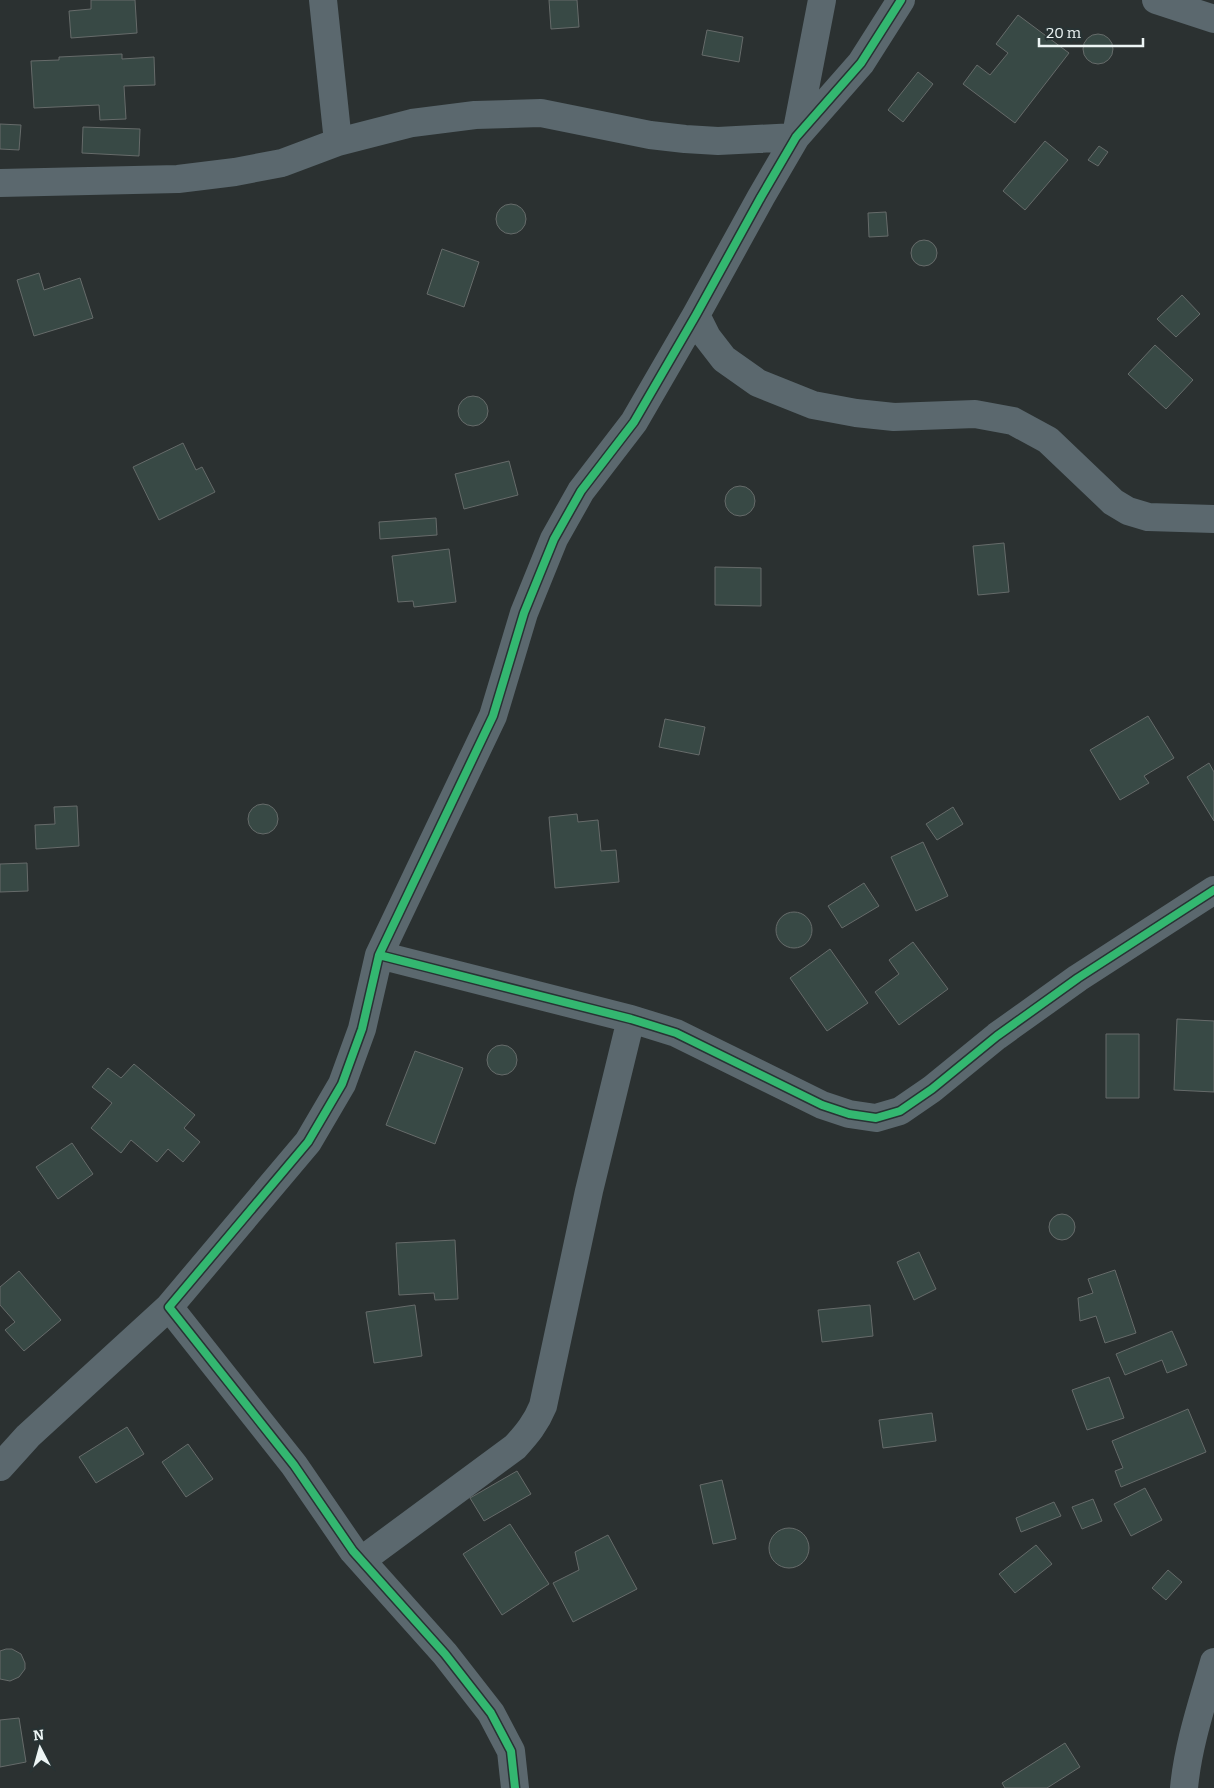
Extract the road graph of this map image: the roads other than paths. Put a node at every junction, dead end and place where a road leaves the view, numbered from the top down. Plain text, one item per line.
1 (323, 0) edge
2 (822, 0) edge
3 (901, 0) edge
4 (1156, 0) edge
5 (1214, 19) edge
6 (796, 137) junction
7 (338, 142) junction
8 (0, 183) edge
9 (696, 316) junction
10 (1214, 519) edge
11 (1214, 890) edge
12 (379, 955) junction
13 (631, 1019) junction
14 (169, 1307) junction
15 (0, 1467) edge
16 (362, 1560) junction
17 (1214, 1662) edge
18 (514, 1788) edge
19 (1184, 1788) edge

1 - 7 street
2 - 6 street
3 - 6 street
4 - 5 street
6 - 7 street
6 - 9 street
7 - 8 street
9 - 10 street
9 - 12 street
11 - 13 street
12 - 13 street
12 - 14 street
13 - 16 street
14 - 15 street
14 - 16 street
16 - 18 street
17 - 19 street

